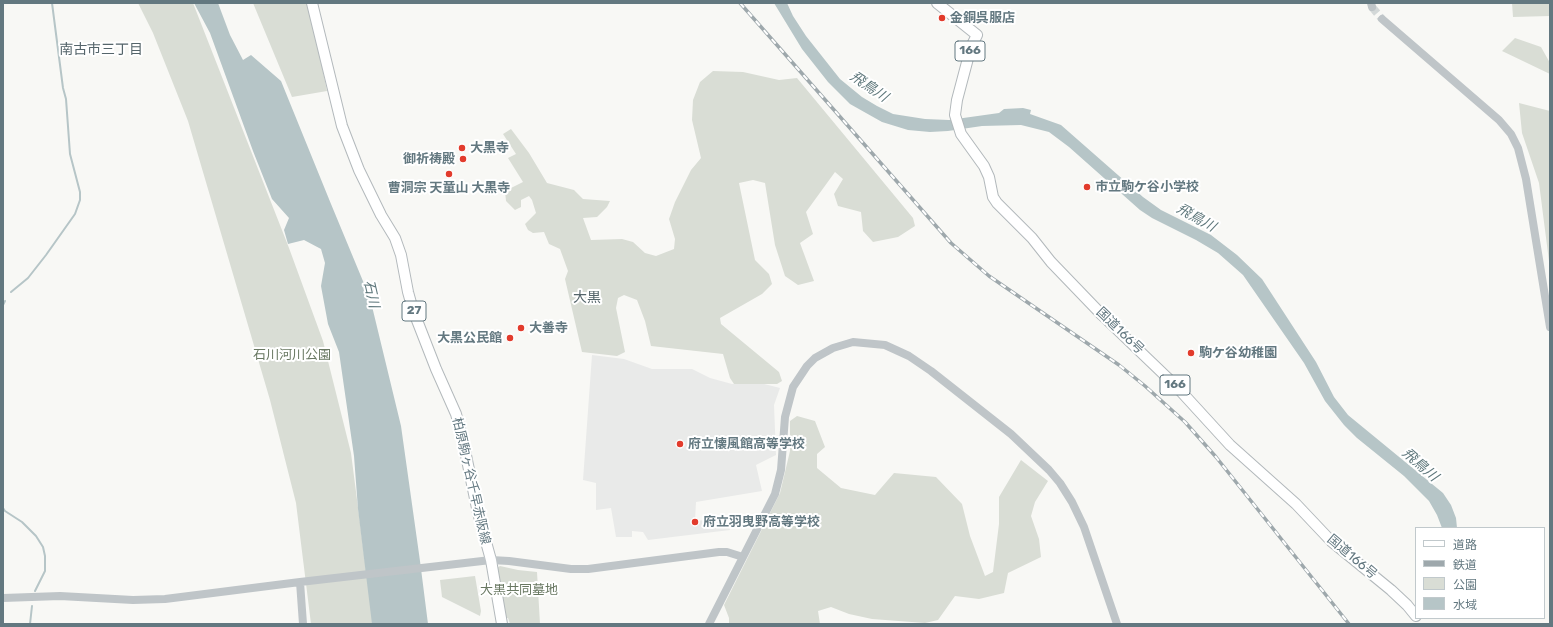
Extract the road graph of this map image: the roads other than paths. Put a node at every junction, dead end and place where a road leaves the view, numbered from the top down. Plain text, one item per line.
1 (312, 3) edge
2 (937, 3) edge
3 (1382, 19) tunnel mouth
4 (1550, 328) edge
5 (743, 557) junction
6 (487, 561) junction
7 (304, 581) junction
8 (3, 598) edge
9 (1415, 614) edge
10 (303, 624) edge
11 (502, 624) edge
12 (709, 624) edge
13 (1117, 624) edge

1 - 6 main road, 柏原駒ヶ谷千早赤阪線 / 27
2 - 9 main road, 国道166号 / 166
3 - 4 street
5 - 6 street
5 - 12 street
5 - 13 street
6 - 7 street
6 - 11 main road, 柏原駒ヶ谷千早赤阪線 / 27
7 - 8 street
7 - 10 street

